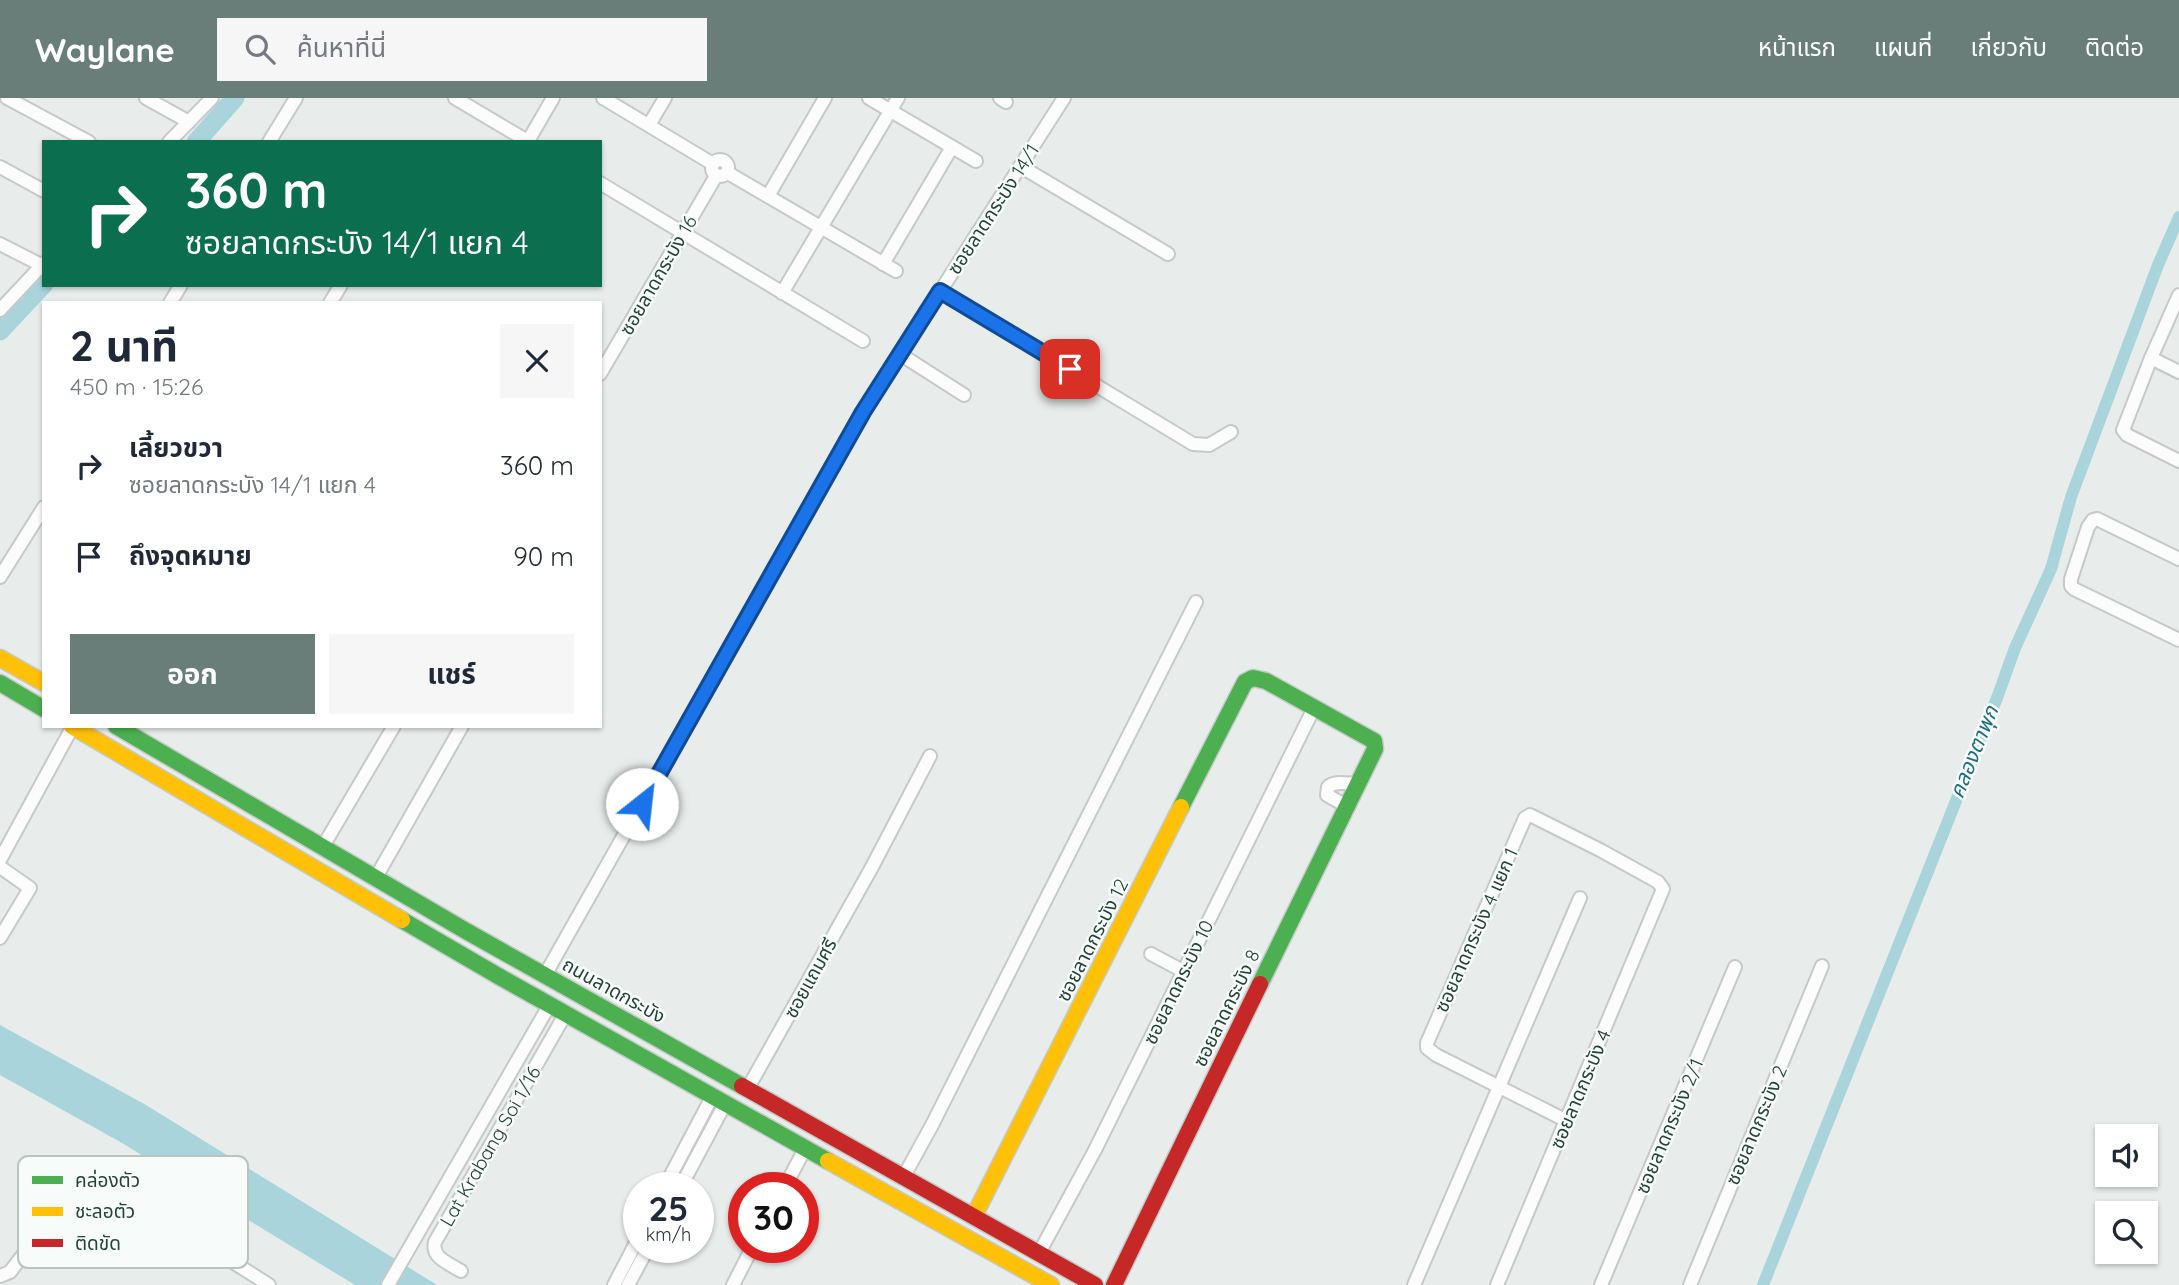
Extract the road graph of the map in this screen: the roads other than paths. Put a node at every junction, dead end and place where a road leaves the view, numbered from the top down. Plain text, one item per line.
1 (7, 98) edge
2 (146, 98) edge
3 (296, 98) edge
4 (455, 98) edge
5 (553, 98) edge
6 (603, 98) edge
7 (666, 98) edge
8 (825, 98) edge
9 (869, 98) edge
10 (898, 98) edge
11 (1064, 98) edge
12 (210, 99) edge
13 (891, 111) junction
14 (189, 122) junction
15 (649, 125) junction
16 (85, 140) edge
17 (171, 140) edge
18 (270, 140) edge
19 (526, 140) edge
20 (529, 140) edge
21 (952, 147) junction
22 (976, 161) dead end
23 (1020, 166) junction
24 (0, 167) edge
25 (719, 171) junction
26 (602, 184) edge
27 (42, 190) edge
28 (768, 196) junction
29 (821, 227) junction
30 (683, 232) junction
31 (0, 244) edge
32 (1168, 254) dead end
33 (42, 264) edge
34 (883, 264) junction
35 (42, 265) edge
36 (896, 271) dead end
37 (940, 291) junction
38 (782, 293) junction
39 (2179, 295) edge
40 (0, 310) edge
41 (863, 341) dead end
42 (900, 354) junction
43 (2151, 358) junction
44 (602, 371) edge
45 (2179, 372) edge
46 (964, 396) dead end
47 (1231, 432) dead end
48 (2179, 461) edge
49 (42, 510) edge
50 (2179, 559) edge
51 (4, 562) edge
52 (0, 577) edge
53 (1196, 602) dead end
54 (2179, 640) edge
55 (0, 658) edge
56 (0, 683) edge
57 (42, 683) edge
58 (42, 708) edge
59 (1314, 708) junction
60 (71, 728) edge
61 (75, 728) edge
62 (119, 728) edge
63 (393, 728) edge
64 (461, 728) edge
65 (930, 756) dead end
66 (1359, 784) junction
67 (1348, 807) junction
68 (322, 848) junction
69 (0, 860) edge
70 (0, 867) edge
71 (375, 879) junction
72 (1663, 893) joint
73 (1580, 898) dead end
74 (0, 938) edge
75 (1151, 954) dead end
76 (1822, 966) dead end
77 (1735, 967) dead end
78 (1183, 971) junction
79 (545, 975) junction
80 (550, 1004) junction
81 (566, 1013) junction
82 (736, 1082) junction
83 (1500, 1087) junction
84 (719, 1098) junction
85 (1567, 1121) junction
86 (806, 1147) junction
87 (674, 1172) edge
88 (687, 1172) edge
89 (793, 1172) edge
90 (904, 1176) junction
91 (974, 1216) junction
92 (1039, 1253) junction
93 (18, 1262) edge
94 (625, 1263) edge
95 (640, 1263) edge
96 (744, 1263) edge
97 (242, 1268) edge
98 (461, 1271) dead end
99 (0, 1276) edge
100 (269, 1285) edge
101 (388, 1285) edge
102 (614, 1285) edge
103 (628, 1285) edge
104 (733, 1285) edge
105 (1051, 1285) edge
106 (1096, 1285) edge
107 (1114, 1285) edge
108 (1414, 1285) edge
109 (1497, 1285) edge
110 (1601, 1285) edge
111 (1690, 1285) edge

1 - 16 street
2 - 14 street
3 - 18 street
4 - 19 street
5 - 20 street
6 - 15 street
7 - 15 street
8 - 28 street
9 - 13 street
10 - 13 street
11 - 23 street, ซอยลาดกระบัง 14/1
12 - 14 street
13 - 21 street
13 - 29 street
14 - 17 street
15 - 25 street
21 - 22 street
21 - 34 street
23 - 32 street
23 - 37 street, ซอยลาดกระบัง 14/1
24 - 27 street
25 - 28 street
25 - 30 street, ซอยลาดกระบัง 16
26 - 30 street
28 - 29 street
29 - 34 street
29 - 38 street
30 - 38 street
30 - 44 street, ซอยลาดกระบัง 16
31 - 33 street
34 - 36 street
35 - 40 street
37 - 42 street, ซอยลาดกระบัง 14/1
37 - 47 street
38 - 41 street
39 - 43 street
42 - 46 street
42 - 79 street, ซอยลาดกระบัง 14/1
43 - 45 street
43 - 48 street
49 - 51 street
50 - 54 street
51 - 52 street
53 - 90 street
55 - 57 main road
56 - 58 main road
59 - 66 main road, ซอยลาดกระบัง 8
59 - 78 street, ซอยลาดกระบัง 10
59 - 91 main road, ซอยลาดกระบัง 12
60 - 69 street
61 - 80 main road
62 - 68 main road, ถนนลาดกระบัง
63 - 68 street
64 - 71 street
65 - 82 street, ซอยแถมศรี
66 - 67 main road, ซอยลาดกระบัง 8
66 - 67 street
67 - 107 main road, ซอยลาดกระบัง 8
68 - 71 main road, ถนนลาดกระบัง
70 - 74 street
71 - 79 main road, ถนนลาดกระบัง
72 - 83 street, ซอยลาดกระบัง 4 แยก 1
72 - 85 street, ซอยลาดกระบัง 4
73 - 83 street
75 - 78 street
76 - 111 street, ซอยลาดกระบัง 2
77 - 110 street, ซอยลาดกระบัง 2/1
78 - 92 street, ซอยลาดกระบัง 10
79 - 82 main road, ถนนลาดกระบัง
80 - 81 main road
80 - 101 street
81 - 84 main road
81 - 98 street, Lat Krabang Soi 1/16
82 - 84 main road
82 - 90 main road, ถนนลาดกระบัง
83 - 85 street, ซอยลาดกระบัง 4 แยก 1
83 - 108 street
84 - 86 main road
84 - 87 street
84 - 88 street
85 - 109 street, ซอยลาดกระบัง 4
86 - 89 street
86 - 105 main road
90 - 91 main road, ถนนลาดกระบัง
91 - 92 main road, ถนนลาดกระบัง
92 - 106 main road, ถนนลาดกระบัง
93 - 99 street
94 - 102 street
95 - 103 street
96 - 104 street
97 - 100 street

